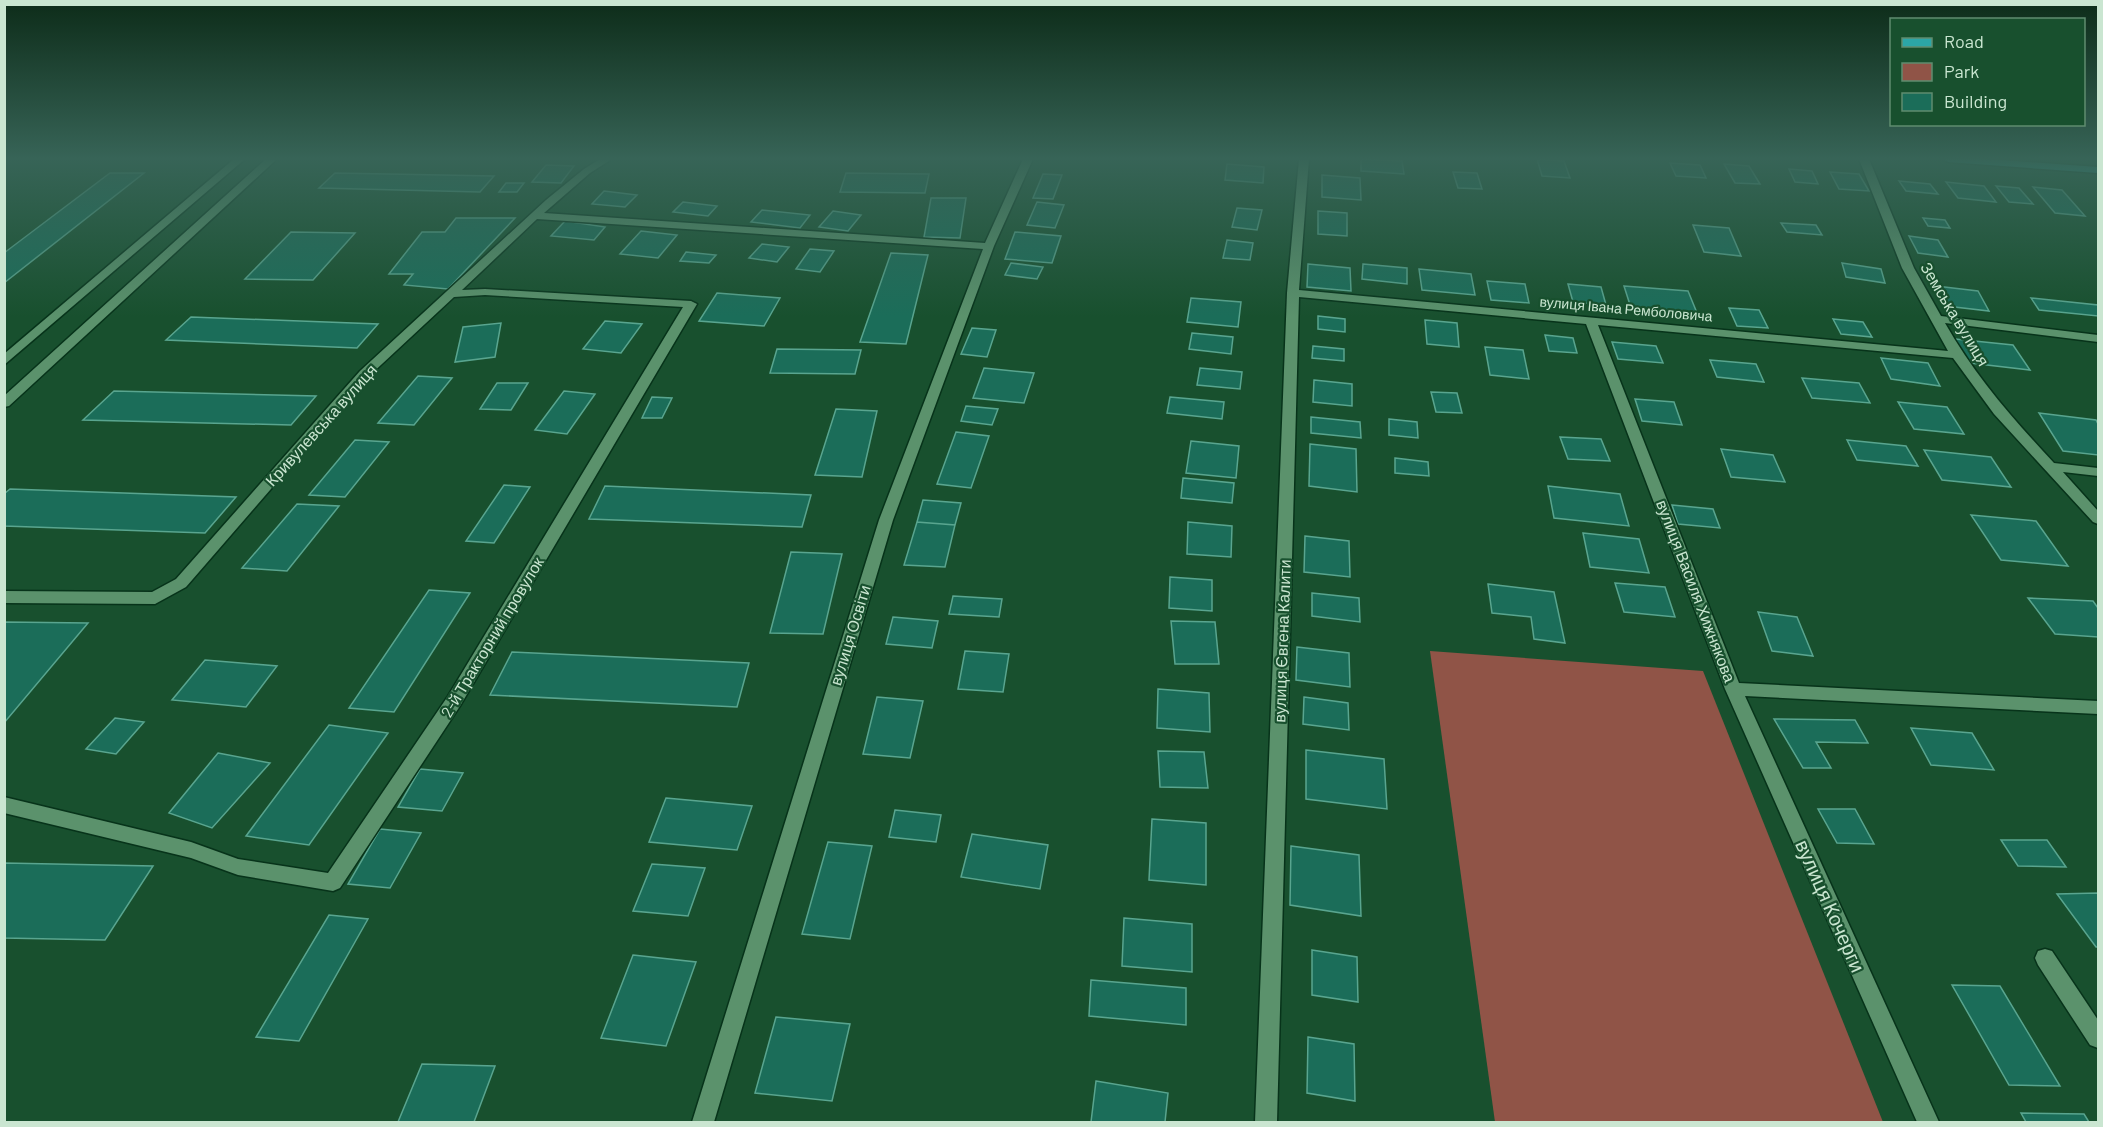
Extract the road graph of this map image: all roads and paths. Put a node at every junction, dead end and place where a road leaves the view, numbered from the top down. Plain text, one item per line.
1 (179, 212) edge
2 (214, 212) edge
3 (540, 212) edge
4 (1004, 212) edge
5 (1300, 212) edge
6 (1885, 212) edge
7 (535, 216) junction
8 (989, 246) junction
9 (1293, 293) junction
10 (449, 294) junction
11 (1937, 319) junction
12 (1591, 321) junction
13 (2098, 338) edge
14 (1957, 355) junction
15 (4, 361) edge
16 (4, 404) edge
17 (2053, 467) junction
18 (2098, 472) edge
19 (2098, 519) edge
20 (4, 597) edge
21 (1733, 689) junction
22 (2098, 707) edge
23 (4, 805) edge
24 (2045, 958) dead end
25 (2098, 1038) edge
26 (703, 1122) edge
27 (1266, 1122) edge
28 (1928, 1122) edge

1 - 15 street
2 - 16 street
3 - 7 street, Кривулевська вулиця
4 - 8 street, вулиця Освіти
5 - 9 street, вулиця Євгена Калити
6 - 11 street, Земська вулиця
7 - 8 street
7 - 10 street, Кривулевська вулиця
8 - 26 street, вулиця Освіти
9 - 12 street, вулиця Івана Ремболовича
9 - 27 street, вулиця Євгена Калити
10 - 20 street, Кривулевська вулиця
10 - 23 street, 2-й Тракторний провулок
11 - 13 street
11 - 14 street, Земська вулиця
12 - 14 street, вулиця Івана Ремболовича
12 - 21 street, вулиця Василя Хижнякова
14 - 17 street, Земська вулиця
17 - 18 street
17 - 19 street, Земська вулиця
21 - 22 street, вулиця Василя Хижнякова
21 - 28 street, вулиця Кочерги
24 - 25 street

